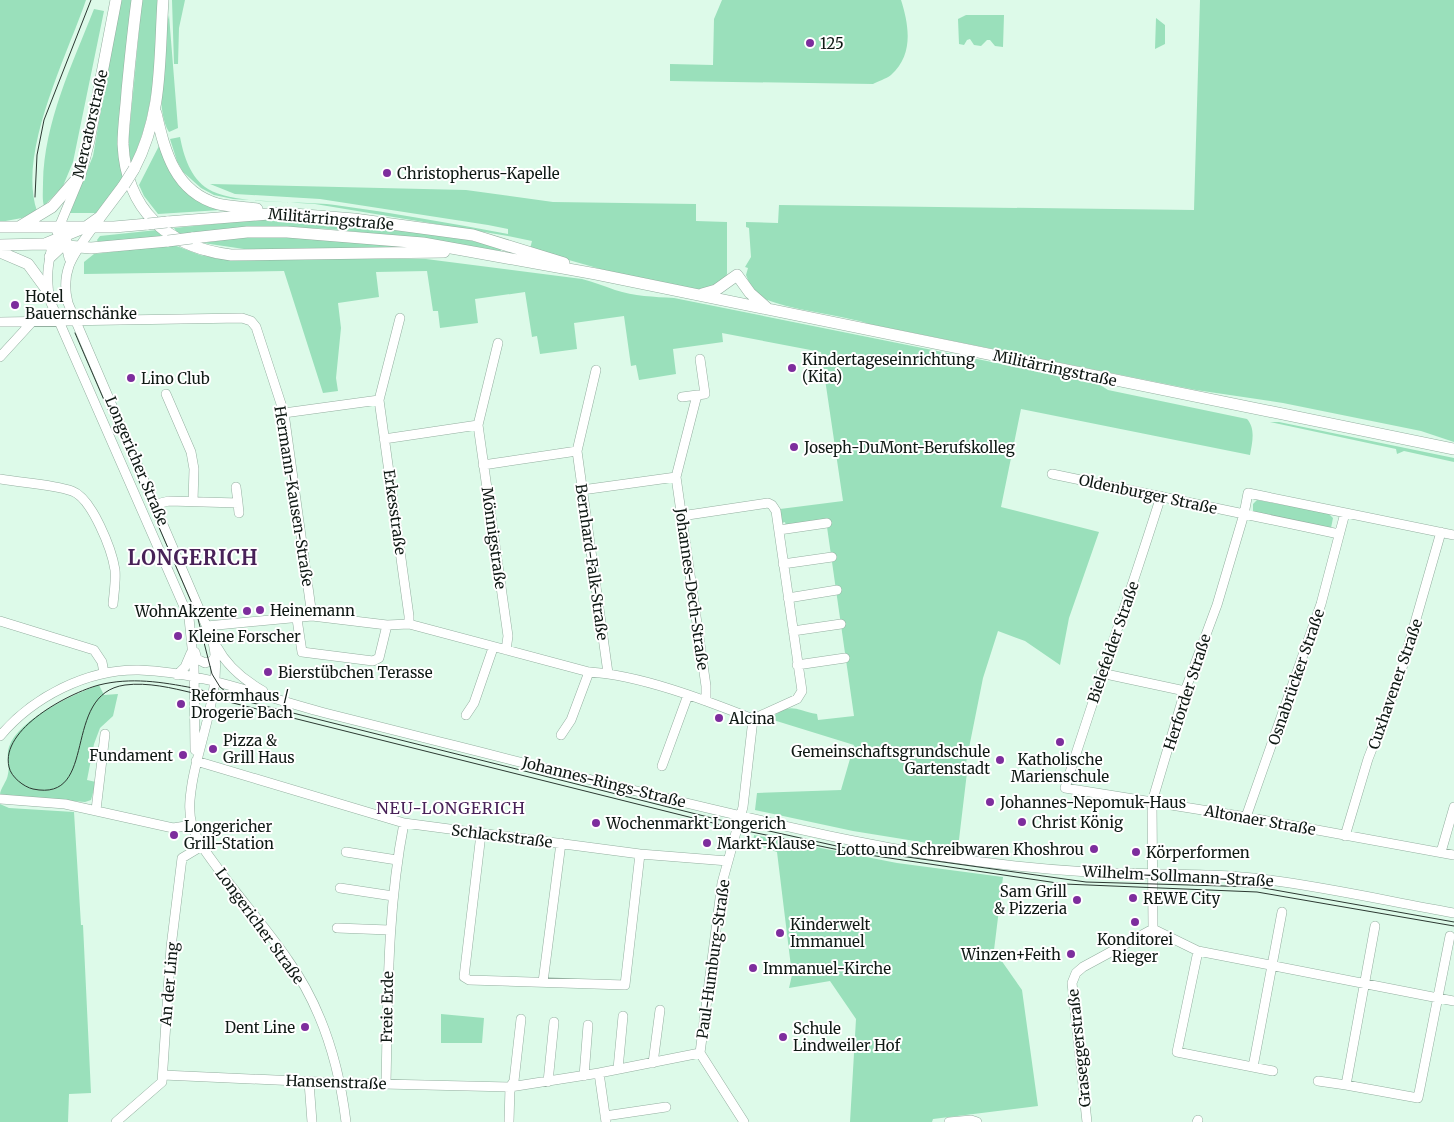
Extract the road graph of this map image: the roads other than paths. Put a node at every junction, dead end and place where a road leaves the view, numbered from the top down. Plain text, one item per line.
1 (116, 0) edge
2 (137, 0) edge
3 (163, 0) edge
4 (156, 113) junction
5 (80, 175) junction
6 (281, 213) junction
7 (94, 226) junction
8 (0, 227) edge
9 (19, 227) junction
10 (59, 239) junction
11 (0, 245) edge
12 (512, 246) junction
13 (464, 251) junction
14 (0, 252) edge
15 (50, 258) joint
16 (70, 258) joint
17 (509, 260) junction
18 (596, 274) junction
19 (47, 290) junction
20 (699, 295) junction
21 (768, 310) junction
22 (400, 318) dead end
23 (58, 320) junction
24 (76, 320) junction
25 (3, 322) edge
26 (32, 322) junction
27 (14, 343) junction
28 (498, 343) dead end
29 (0, 357) edge
30 (700, 359) dead end
31 (596, 370) dead end
32 (166, 394) dead end
33 (697, 395) junction
34 (682, 397) dead end
35 (379, 400) junction
36 (284, 413) junction
37 (478, 426) junction
38 (384, 439) junction
39 (1454, 449) edge
40 (576, 451) junction
41 (483, 465) junction
42 (1052, 474) dead end
43 (676, 477) junction
44 (0, 479) edge
45 (236, 486) dead end
46 (582, 490) junction
47 (1161, 496) junction
48 (193, 501) junction
49 (238, 503) junction
50 (156, 504) junction
51 (239, 513) dead end
52 (1244, 514) junction
53 (1345, 514) junction
54 (681, 516) junction
55 (827, 523) dead end
56 (778, 530) junction
57 (1441, 532) junction
58 (1339, 534) junction
59 (1454, 535) edge
60 (832, 557) dead end
61 (783, 564) junction
62 (837, 590) dead end
63 (788, 598) junction
64 (113, 604) dead end
65 (312, 616) junction
66 (297, 619) junction
67 (0, 621) edge
68 (409, 624) junction
69 (841, 624) dead end
70 (387, 625) junction
71 (207, 626) junction
72 (793, 631) junction
73 (212, 639) junction
74 (192, 645) junction
75 (493, 648) junction
76 (506, 650) junction
77 (216, 655) junction
78 (845, 658) dead end
79 (797, 665) junction
80 (589, 672) junction
81 (104, 673) junction
82 (608, 673) junction
83 (1101, 673) junction
84 (177, 674) junction
85 (193, 678) junction
86 (214, 683) junction
87 (1185, 691) junction
88 (688, 695) junction
89 (276, 698) junction
90 (706, 701) junction
91 (466, 715) dead end
92 (753, 719) junction
93 (105, 734) dead end
94 (561, 735) dead end
95 (0, 736) edge
96 (196, 761) junction
97 (662, 766) dead end
98 (1065, 788) joint
99 (0, 799) edge
100 (1152, 802) junction
101 (1454, 807) edge
102 (96, 810) junction
103 (741, 814) junction
104 (1246, 817) junction
105 (404, 823) junction
106 (192, 825) junction
107 (481, 834) junction
108 (1345, 836) junction
109 (561, 843) junction
110 (202, 846) junction
111 (346, 852) dead end
112 (1441, 852) junction
113 (640, 854) junction
114 (1454, 856) edge
115 (397, 860) junction
116 (728, 861) junction
117 (1020, 864) joint
118 (1152, 874) junction
119 (340, 888) dead end
120 (393, 896) junction
121 (1282, 912) dead end
122 (1454, 913) edge
123 (1374, 926) dead end
124 (337, 928) dead end
125 (1153, 929) junction
126 (389, 930) junction
127 (1450, 936) dead end
128 (1198, 951) junction
129 (1272, 966) junction
130 (543, 982) junction
131 (1364, 983) junction
132 (1438, 998) junction
133 (1454, 1001) edge
134 (660, 1010) dead end
135 (623, 1016) dead end
136 (521, 1019) dead end
137 (554, 1022) dead end
138 (588, 1025) dead end
139 (700, 1053) junction
140 (654, 1063) junction
141 (1254, 1067) junction
142 (618, 1069) junction
143 (1273, 1071) dead end
144 (599, 1073) junction
145 (163, 1075) junction
146 (584, 1076) junction
147 (1318, 1081) dead end
148 (309, 1082) junction
149 (548, 1082) junction
150 (341, 1083) junction
151 (386, 1084) junction
152 (1346, 1085) junction
153 (510, 1087) junction
154 (666, 1107) dead end
155 (123, 1118) edge
156 (606, 1119) edge
157 (116, 1122) edge
158 (312, 1122) edge
159 (346, 1122) edge
160 (509, 1122) edge
161 (744, 1122) edge
162 (949, 1122) edge
163 (977, 1122) edge
164 (1086, 1122) edge

1 - 5 main road, Mercatorstraße
2 - 13 main road
3 - 4 main road
4 - 6 main road
4 - 7 main road, bridge
5 - 9 main road
5 - 10 street, Mercatorstraße
6 - 7 main road, Militärringstraße, bridge
6 - 12 main road, Militärringstraße
7 - 10 main road, Militärringstraße
7 - 10 main road
8 - 9 main road, Militärringstraße
9 - 10 main road, Militärringstraße
10 - 11 main road, Militärringstraße
10 - 13 main road, Militärringstraße, bridge
10 - 15 main road
10 - 16 main road
12 - 17 main road
12 - 18 main road, Militärringstraße
13 - 17 main road, Militärringstraße
14 - 19 main road
15 - 19 street, Longericher Straße
16 - 24 street, Longericher Straße
17 - 18 main road, Militärringstraße
18 - 20 main road, Militärringstraße
19 - 23 street, Longericher Straße
20 - 21 main road, Militärringstraße
20 - 21 main road
21 - 39 main road, Militärringstraße
22 - 35 street, Erkesstraße
23 - 24 street
23 - 26 street
23 - 74 street, Longericher Straße
24 - 36 street, Hermann-Kausen-Straße
24 - 50 street, Longericher Straße
25 - 26 street
25 - 27 street
26 - 27 street
27 - 29 street
28 - 37 street, Mönnigstraße
30 - 33 street, Johannes-Dech-Straße
31 - 40 street, Bernhard-Falk-Straße
32 - 48 street
33 - 34 street
33 - 43 street, Johannes-Dech-Straße
35 - 36 street
35 - 38 street, Erkesstraße
36 - 65 street, Hermann-Kausen-Straße
37 - 38 street
37 - 41 street, Mönnigstraße
38 - 68 street, Erkesstraße
40 - 41 street
40 - 46 street, Bernhard-Falk-Straße
41 - 76 street, Mönnigstraße
42 - 47 street, Oldenburger Straße
43 - 46 street
43 - 54 street, Johannes-Dech-Straße
44 - 64 street
45 - 49 street
46 - 82 street, Bernhard-Falk-Straße
47 - 52 street, Oldenburger Straße
47 - 83 street, Bielefelder Straße
48 - 49 street
48 - 50 street
49 - 51 street
50 - 71 street, Longericher Straße
52 - 53 street
52 - 58 street, Oldenburger Straße
52 - 87 street, Herforder Straße
53 - 57 street
53 - 58 street
54 - 56 street
54 - 90 street, Johannes-Dech-Straße
55 - 56 street
56 - 61 street
57 - 59 street
57 - 108 street, Cuxhavener Straße
58 - 104 street, Osnabrücker Straße
60 - 61 street
61 - 63 street
62 - 63 street
63 - 72 street
65 - 66 street
65 - 70 street
66 - 70 street
66 - 71 street
67 - 81 street
68 - 70 street
68 - 75 street
69 - 72 street
71 - 73 street, Longericher Straße
72 - 79 street
73 - 77 street, Longericher Straße
73 - 89 street
74 - 77 street
74 - 84 street
74 - 85 street, Longericher Straße
75 - 76 street
75 - 91 street
76 - 80 street
77 - 86 street, Longericher Straße
78 - 79 street
79 - 92 street
80 - 82 street
80 - 94 street
81 - 84 street, Johannes-Rings-Straße
81 - 95 street, Johannes-Rings-Straße
82 - 88 street
83 - 87 street
83 - 98 street, Bielefelder Straße
84 - 85 street, Johannes-Rings-Straße
85 - 86 street, Johannes-Rings-Straße
85 - 96 street, Longericher Straße
86 - 89 street, Johannes-Rings-Straße
86 - 96 street, Longericher Straße
87 - 100 street, Herforder Straße
88 - 90 street
88 - 97 street
89 - 103 street, Johannes-Rings-Straße
90 - 92 street
92 - 103 street, Paul-Humburg-Straße
93 - 102 street
96 - 105 street, Schlackstraße
96 - 106 street, Longericher Straße
98 - 100 street, Altonaer Straße
99 - 102 street
100 - 104 street, Altonaer Straße
100 - 118 street, Herforder Straße
101 - 112 street
102 - 106 street
103 - 116 street, Paul-Humburg-Straße
103 - 117 street, Johannes-Rings-Straße
104 - 108 street, Altonaer Straße
105 - 107 street, Schlackstraße
105 - 115 street, Freie Erde
106 - 110 street, Longericher Straße
107 - 109 street, Schlackstraße
107 - 130 street
108 - 112 street, Altonaer Straße
109 - 113 street, Schlackstraße
109 - 130 street
110 - 145 street, An der Ling
110 - 150 street, Longericher Straße
111 - 115 street
112 - 114 street, Altonaer Straße
113 - 116 street, Schlackstraße
113 - 130 street
115 - 120 street, Freie Erde
116 - 139 street, Paul-Humburg-Straße
117 - 118 street, Wilhelm-Sollmann-Straße
118 - 122 street, Wilhelm-Sollmann-Straße
118 - 125 street, Herforder Straße
119 - 120 street
120 - 126 street, Freie Erde
121 - 129 street
123 - 131 street
124 - 126 street
125 - 128 street
125 - 164 street, Graseggerstraße
126 - 151 street, Freie Erde
127 - 132 street
128 - 129 street
128 - 141 street
129 - 131 street
129 - 141 street
131 - 132 street
131 - 152 street
132 - 133 street
132 - 152 street
134 - 140 street
135 - 142 street
136 - 153 street
137 - 149 street
138 - 146 street
139 - 140 street, Hansenstraße
139 - 161 street, Paul-Humburg-Straße
140 - 142 street, Hansenstraße
141 - 143 street
142 - 144 street, Hansenstraße
144 - 146 street, Hansenstraße
144 - 156 street
145 - 148 street, Hansenstraße
145 - 155 street
146 - 149 street, Hansenstraße
147 - 152 street
148 - 150 street, Hansenstraße
148 - 158 street
149 - 153 street, Hansenstraße
150 - 151 street, Hansenstraße
150 - 159 street, Longericher Straße
151 - 153 street, Hansenstraße
153 - 160 street
154 - 156 street
155 - 157 street
162 - 163 street

